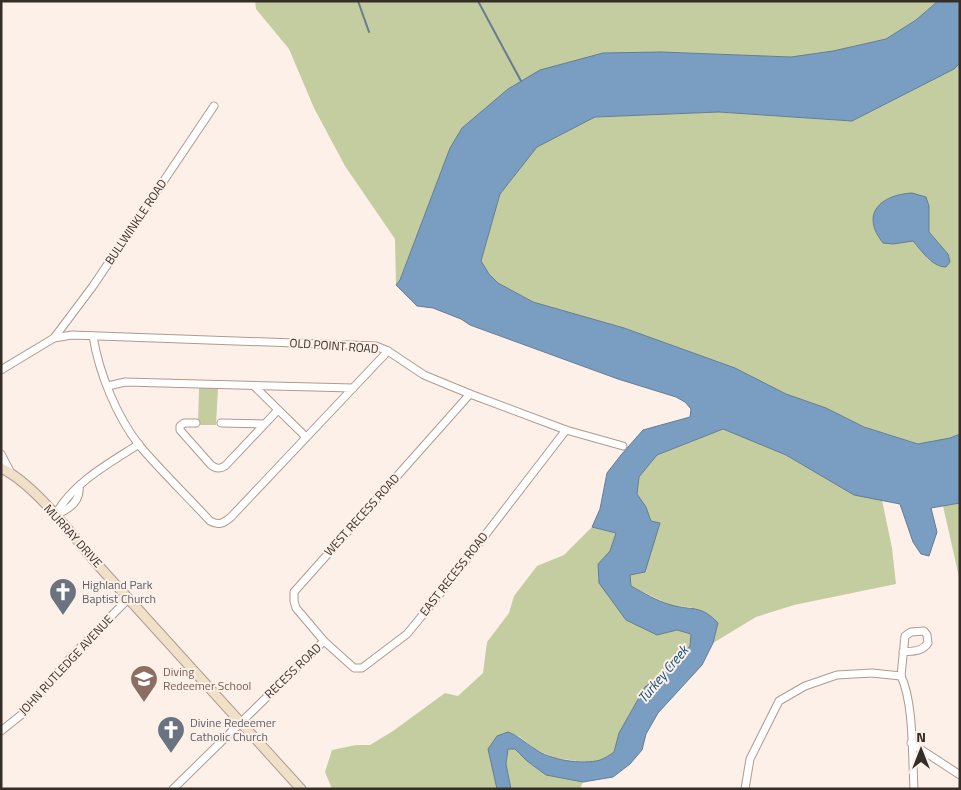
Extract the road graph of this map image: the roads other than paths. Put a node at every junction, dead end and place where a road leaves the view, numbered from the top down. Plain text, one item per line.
1 (214, 106) dead end
2 (93, 336) junction
3 (54, 338) junction
4 (388, 351) junction
5 (1, 370) edge
6 (108, 386) junction
7 (254, 386) junction
8 (353, 388) junction
9 (470, 394) junction
10 (278, 410) junction
11 (196, 423) dead end
12 (221, 424) dead end
13 (264, 424) junction
14 (566, 430) junction
15 (306, 437) junction
16 (139, 444) junction
17 (622, 446) dead end
18 (1, 454) edge
19 (1, 468) edge
20 (11, 473) junction
21 (55, 515) junction
22 (129, 598) junction
23 (324, 640) junction
24 (903, 652) dead end
25 (901, 676) junction
26 (240, 722) junction
27 (1, 731) edge
28 (911, 743) junction
29 (960, 775) edge
30 (173, 789) edge
31 (301, 789) edge
32 (744, 789) edge
33 (914, 789) edge

1 - 3 street, BULLWINKLE ROAD
2 - 3 street, OLD POINT ROAD
2 - 4 street, OLD POINT ROAD
2 - 6 street
3 - 5 street
4 - 8 street
4 - 9 street, OLD POINT ROAD
6 - 7 street
6 - 16 street
7 - 8 street
7 - 10 street
8 - 15 street
9 - 14 street, OLD POINT ROAD
9 - 23 street, WEST RECESS ROAD
10 - 13 street
10 - 15 street
11 - 13 street
12 - 13 street
14 - 17 street, OLD POINT ROAD
14 - 23 street, EAST RECESS ROAD
15 - 16 street
16 - 21 street
18 - 20 street
19 - 20 street, MURRAY DRIVE
20 - 21 street, MURRAY DRIVE
21 - 22 street, MURRAY DRIVE
22 - 26 street, MURRAY DRIVE
22 - 27 street, JOHN RUTLEDGE AVENUE
23 - 26 street, RECESS ROAD
24 - 25 street
25 - 28 street
25 - 32 street
26 - 30 street, RECESS ROAD
26 - 31 street, MURRAY DRIVE
28 - 29 street
28 - 33 street

